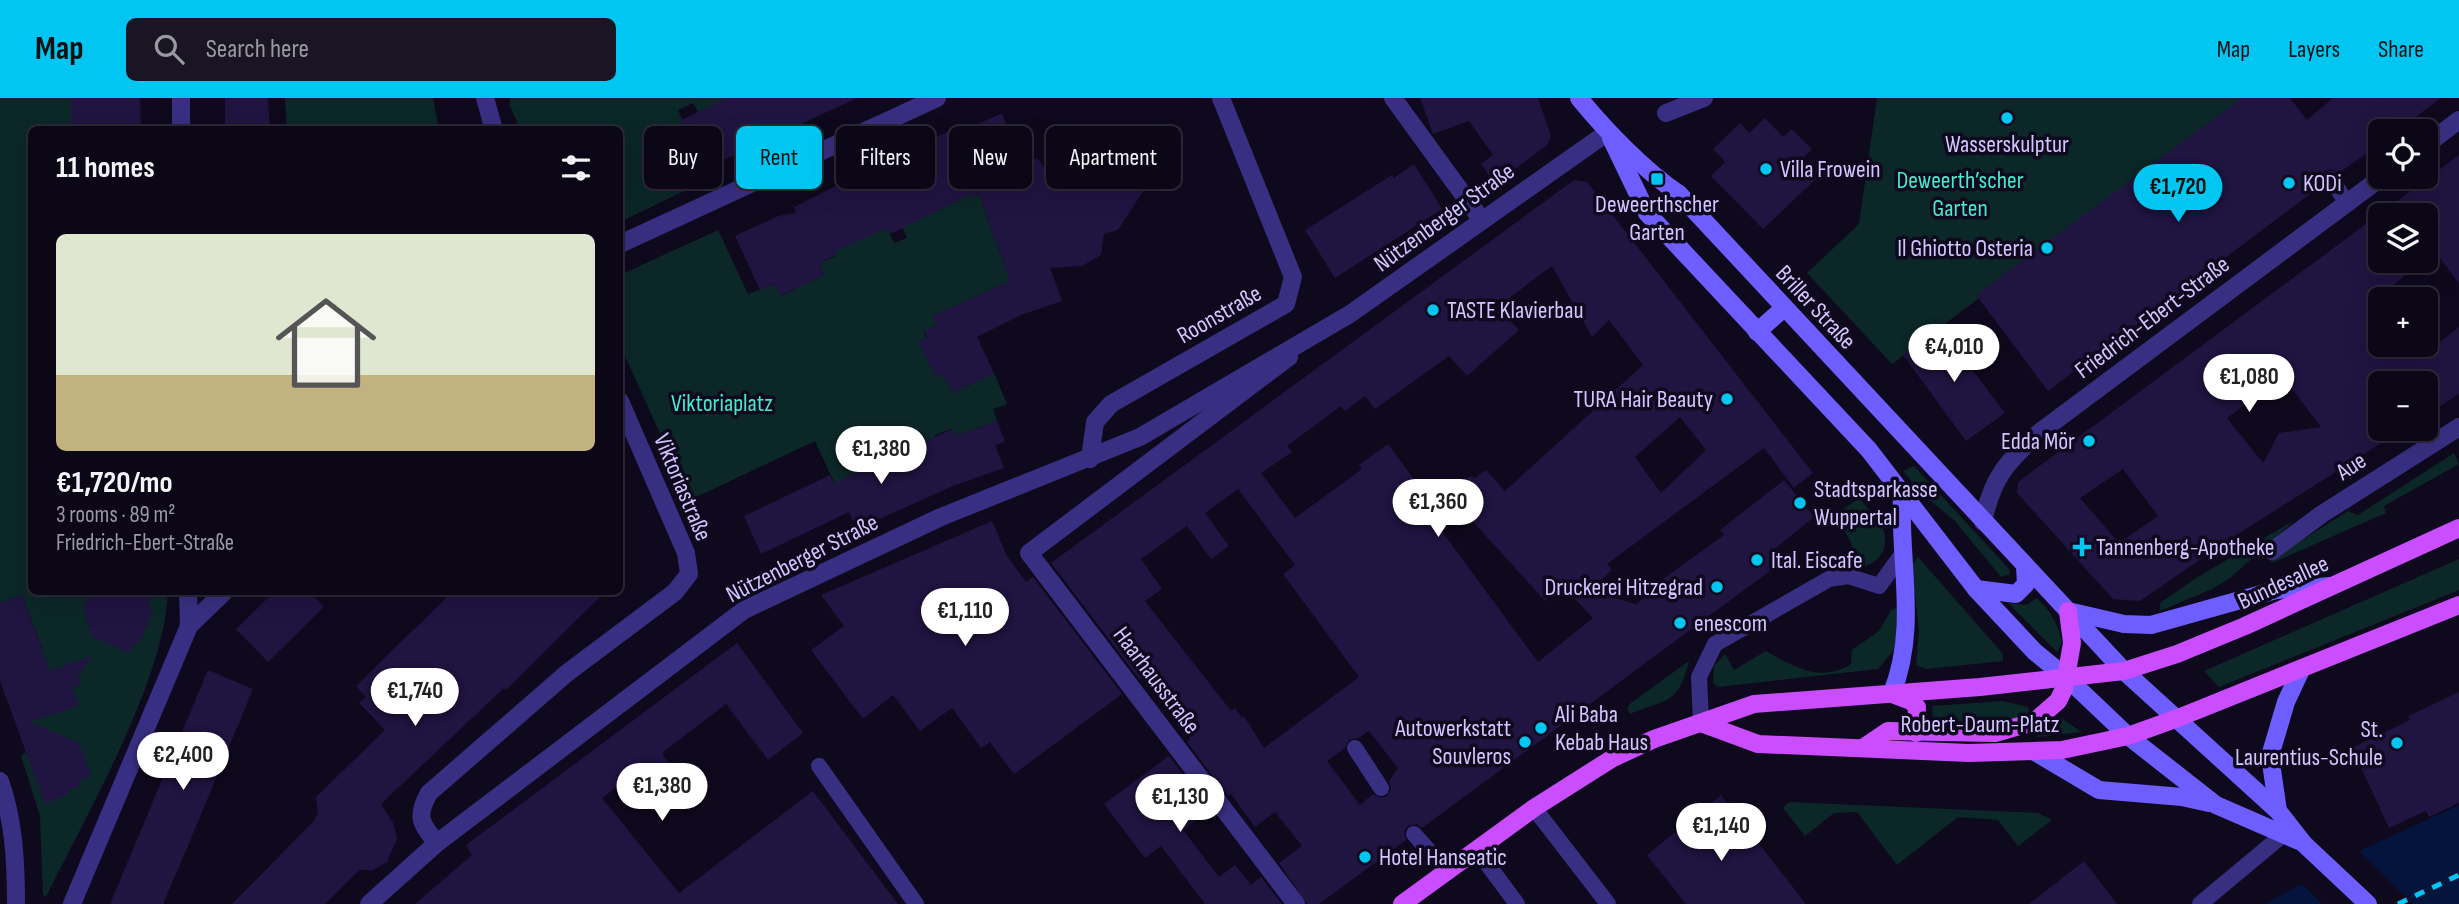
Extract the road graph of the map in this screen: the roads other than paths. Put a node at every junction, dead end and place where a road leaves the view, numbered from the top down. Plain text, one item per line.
1 (181, 98) edge
2 (485, 98) edge
3 (937, 98) edge
4 (1221, 98) edge
5 (1393, 98) edge
6 (1579, 98) edge
7 (1704, 98) edge
8 (1666, 113) dead end
9 (2459, 120) edge
10 (181, 126) edge
11 (493, 126) edge
12 (1608, 132) junction
13 (2438, 136) edge
14 (2331, 179) dead end
15 (2368, 187) edge
16 (2347, 203) junction
17 (1481, 219) junction
18 (623, 243) edge
19 (1784, 308) junction
20 (1757, 332) junction
21 (1308, 340) junction
22 (623, 408) edge
23 (2459, 427) edge
24 (1090, 459) junction
25 (1902, 496) junction
26 (1983, 522) junction
27 (2459, 528) edge
28 (2272, 551) dead end
29 (1030, 553) joint
30 (1903, 553) junction
31 (2025, 567) junction
32 (2332, 586) junction
33 (1976, 589) junction
34 (188, 595) edge
35 (221, 595) edge
36 (2459, 605) edge
37 (2068, 611) junction
38 (189, 626) junction
39 (2124, 671) junction
40 (2300, 671) junction
41 (2067, 678) junction
42 (1892, 693) junction
43 (2178, 718) junction
44 (1700, 723) junction
45 (1916, 733) junction
46 (2128, 736) junction
47 (1355, 748) dead end
48 (1863, 748) junction
49 (2035, 752) junction
50 (819, 766) dead end
51 (0, 781) edge
52 (1381, 788) dead end
53 (2216, 805) junction
54 (1534, 808) junction
55 (2278, 811) junction
56 (1414, 834) dead end
57 (2284, 834) junction
58 (437, 843) junction
59 (2304, 844) junction
60 (1477, 850) junction
61 (1448, 872) junction
62 (16, 904) edge
63 (72, 904) edge
64 (369, 904) edge
65 (916, 904) edge
66 (1296, 904) edge
67 (1402, 904) edge
68 (1517, 904) edge
69 (1608, 904) edge
70 (2200, 904) edge
71 (2368, 904) edge

1 - 10 street
2 - 11 street
3 - 18 street
4 - 24 street, Roonstraße
5 - 17 street
6 - 12 main road, Briller Straße
7 - 8 street
9 - 13 street
12 - 17 street, Nützenberger Straße
12 - 19 main road, Briller Straße
12 - 20 main road, Briller Straße
14 - 16 lane
15 - 16 street, Friedrich-Ebert-Straße
16 - 26 street, Friedrich-Ebert-Straße
17 - 21 street, Nützenberger Straße
19 - 20 main road
19 - 26 main road, Briller Straße
20 - 25 main road, Briller Straße
21 - 24 street, Nützenberger Straße
21 - 29 street, Nützenberger Straße
22 - 58 street, Viktoriastraße
23 - 28 street, Aue
24 - 58 street, Nützenberger Straße
25 - 30 main road
25 - 33 main road, Robert-Daum-Platz
26 - 31 main road
27 - 32 main road, Bundesallee
29 - 66 street, Haarhausstraße
30 - 42 main road
30 - 44 lane
31 - 33 main road
31 - 37 main road
32 - 37 main road
32 - 39 main road, Bundesallee
33 - 41 main road, Robert-Daum-Platz
34 - 38 street
35 - 38 street
36 - 40 main road
37 - 39 main road
37 - 41 main road
38 - 63 street
39 - 41 main road, Bundesallee
39 - 43 main road
40 - 43 main road
40 - 55 main road
41 - 42 main road, Robert-Daum-Platz
41 - 45 main road
41 - 46 main road
42 - 44 main road
42 - 45 main road
43 - 46 main road, Robert-Daum-Platz
43 - 55 main road
44 - 48 main road
44 - 54 main road
45 - 48 main road
46 - 49 main road, Robert-Daum-Platz
46 - 53 main road
47 - 52 lane
48 - 49 main road, Robert-Daum-Platz
49 - 53 main road
50 - 65 lane
51 - 62 street
53 - 57 main road
54 - 60 main road
54 - 69 lane
55 - 59 main road
56 - 61 lane
57 - 59 main road
57 - 70 lane
58 - 64 street, Nützenberger Straße
59 - 71 main road
60 - 61 main road
60 - 68 lane
61 - 67 main road

